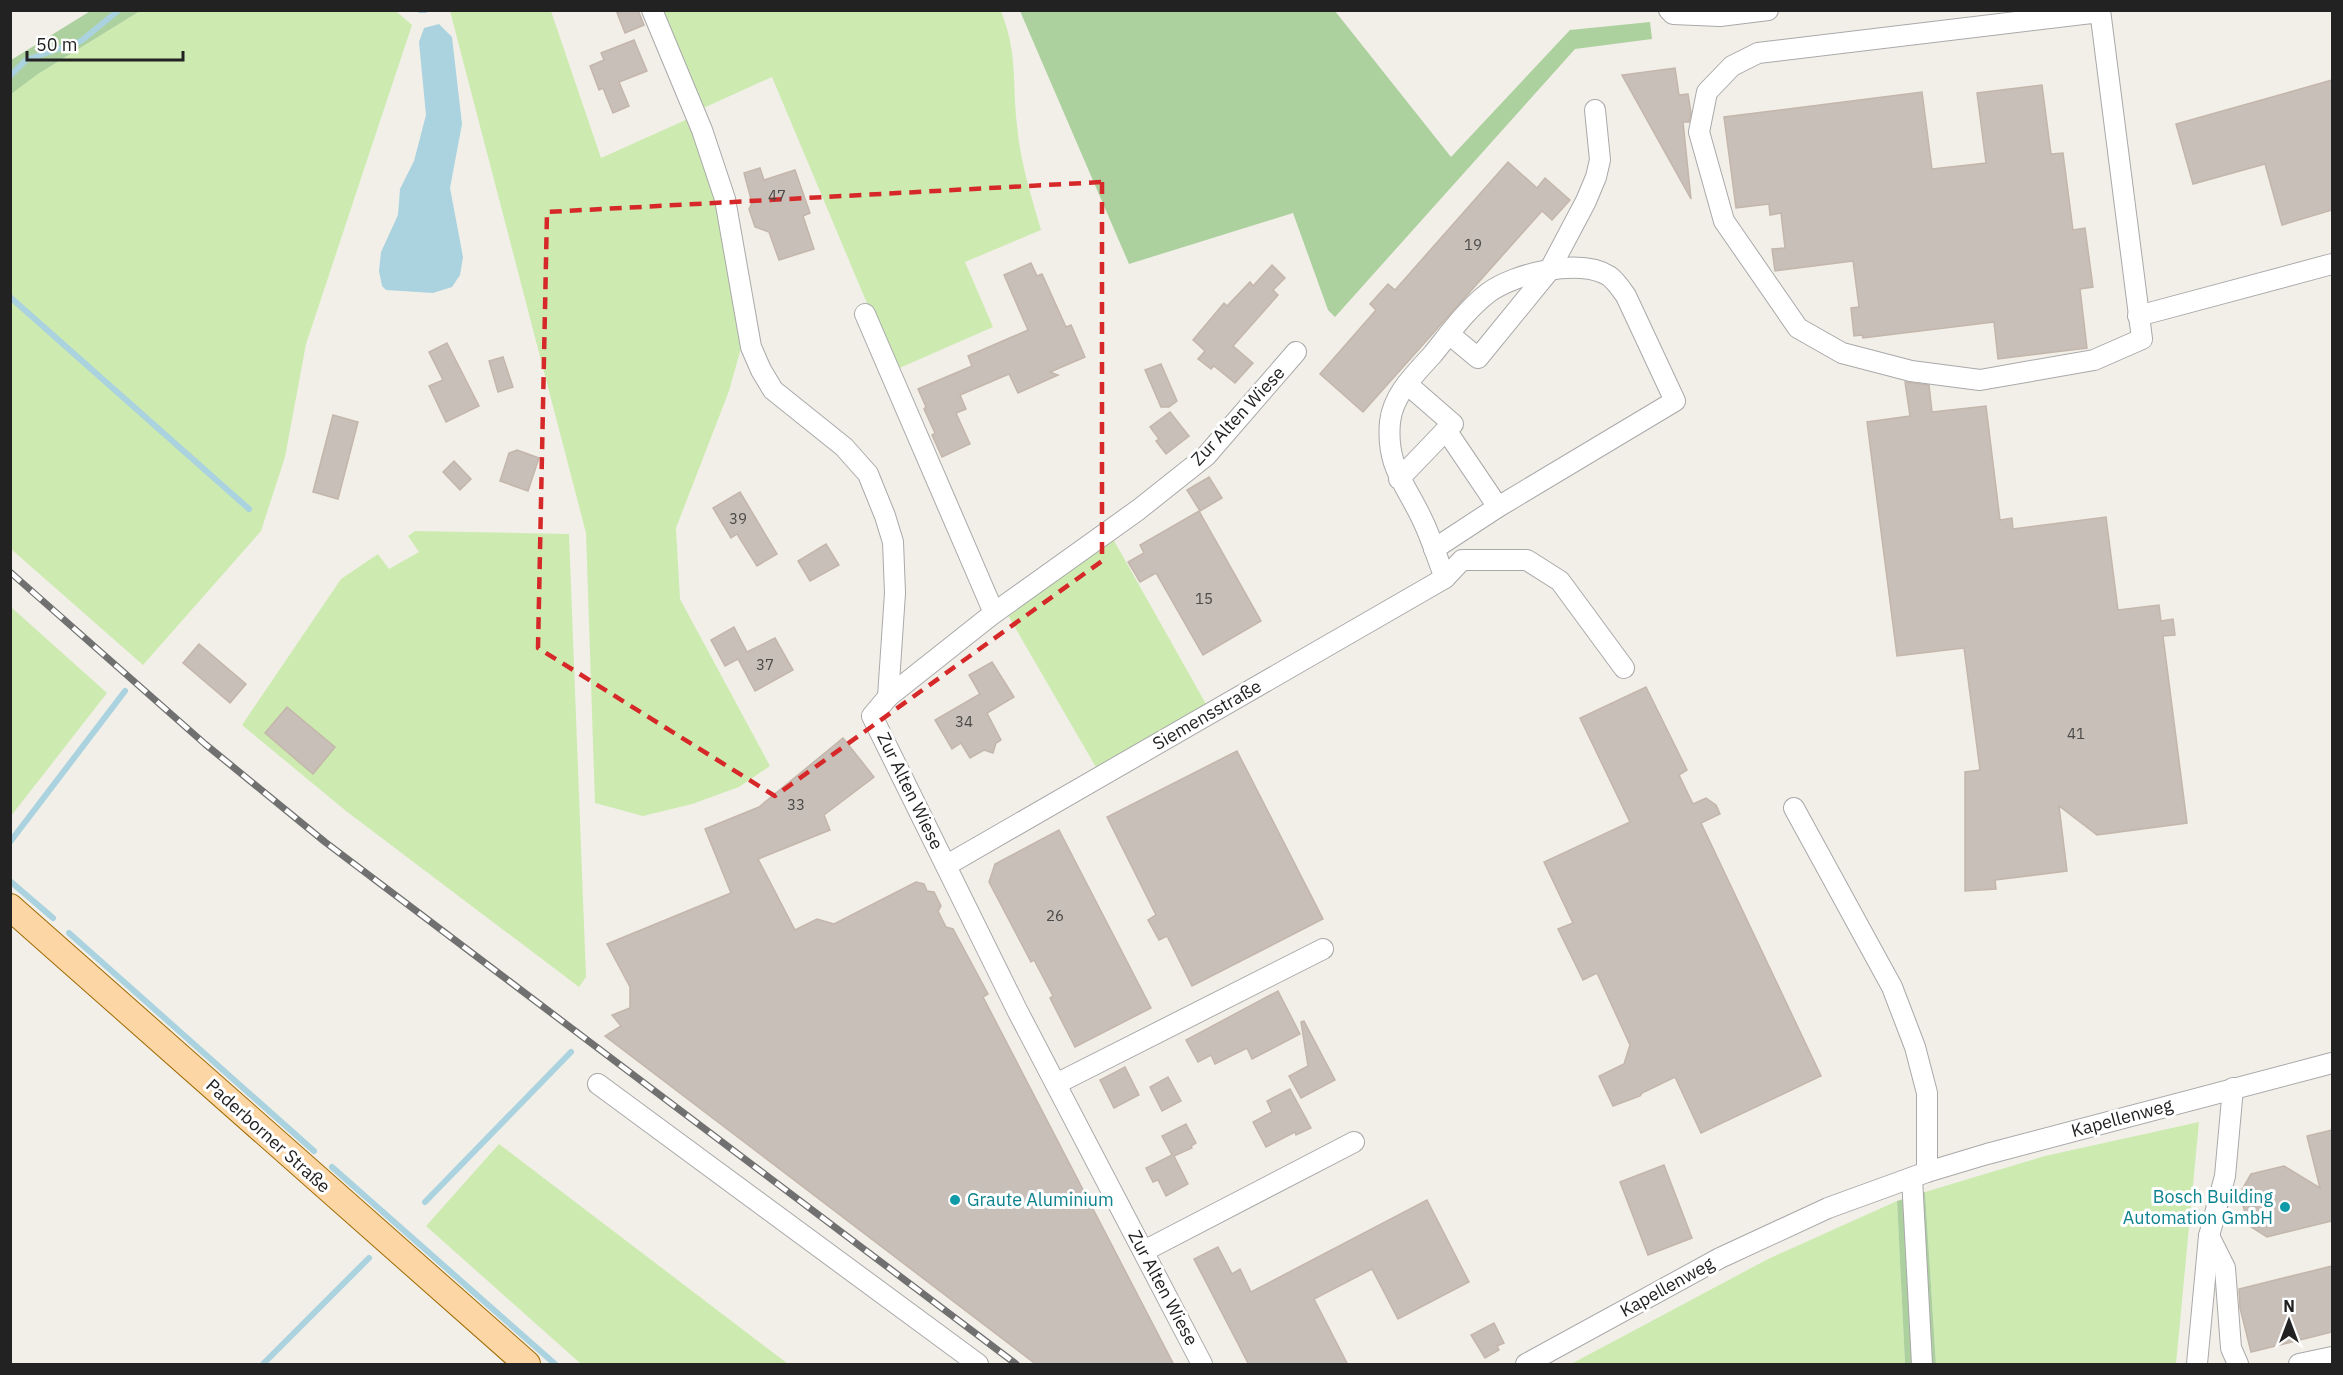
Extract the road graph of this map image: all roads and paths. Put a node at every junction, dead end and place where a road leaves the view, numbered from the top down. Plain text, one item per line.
1 (652, 10) edge
2 (1669, 10) edge
3 (1768, 10) edge
4 (2100, 11) edge
5 (1595, 110) dead end
6 (2332, 264) edge
7 (1549, 271) junction
8 (865, 314) dead end
9 (2138, 316) junction
10 (1449, 334) junction
11 (1296, 352) dead end
12 (1407, 384) junction
13 (1446, 430) junction
14 (1399, 479) junction
15 (1498, 507) junction
16 (1434, 549) junction
17 (1445, 578) junction
18 (993, 613) junction
19 (1624, 668) dead end
20 (888, 697) junction
21 (1794, 808) dead end
22 (946, 865) junction
23 (10, 907) edge
24 (1323, 949) dead end
25 (2332, 1063) edge
26 (598, 1084) dead end
27 (1056, 1084) junction
28 (2233, 1088) junction
29 (1354, 1142) dead end
30 (1919, 1175) junction
31 (2209, 1236) junction
32 (1144, 1251) junction
33 (2332, 1357) edge
34 (527, 1365) edge
35 (978, 1365) edge
36 (1203, 1365) edge
37 (1526, 1365) edge
38 (1923, 1365) edge
39 (2197, 1365) edge
40 (2238, 1365) edge
41 (2299, 1365) edge

1 - 20 street
2 - 3 street
4 - 9 street
4 - 9 street
5 - 7 street
6 - 9 street
7 - 10 street
7 - 10 street
7 - 15 street
8 - 18 street
10 - 12 street
11 - 18 street, Zur Alten Wiese
12 - 13 street
12 - 14 street
13 - 14 street
13 - 15 street
14 - 16 street
15 - 16 street
16 - 17 street
17 - 19 street, Siemensstraße
17 - 22 street, Siemensstraße
18 - 20 street, Zur Alten Wiese
20 - 22 street, Zur Alten Wiese
21 - 30 street
22 - 27 street, Zur Alten Wiese
23 - 34 main road, Paderborner Straße
24 - 27 street
25 - 28 street, Kapellenweg
26 - 35 street
27 - 32 street, Zur Alten Wiese
28 - 30 street, Kapellenweg
28 - 31 street
29 - 32 street
30 - 37 street, Kapellenweg
30 - 38 street
31 - 39 street
31 - 40 street
32 - 36 street, Zur Alten Wiese
33 - 41 street

